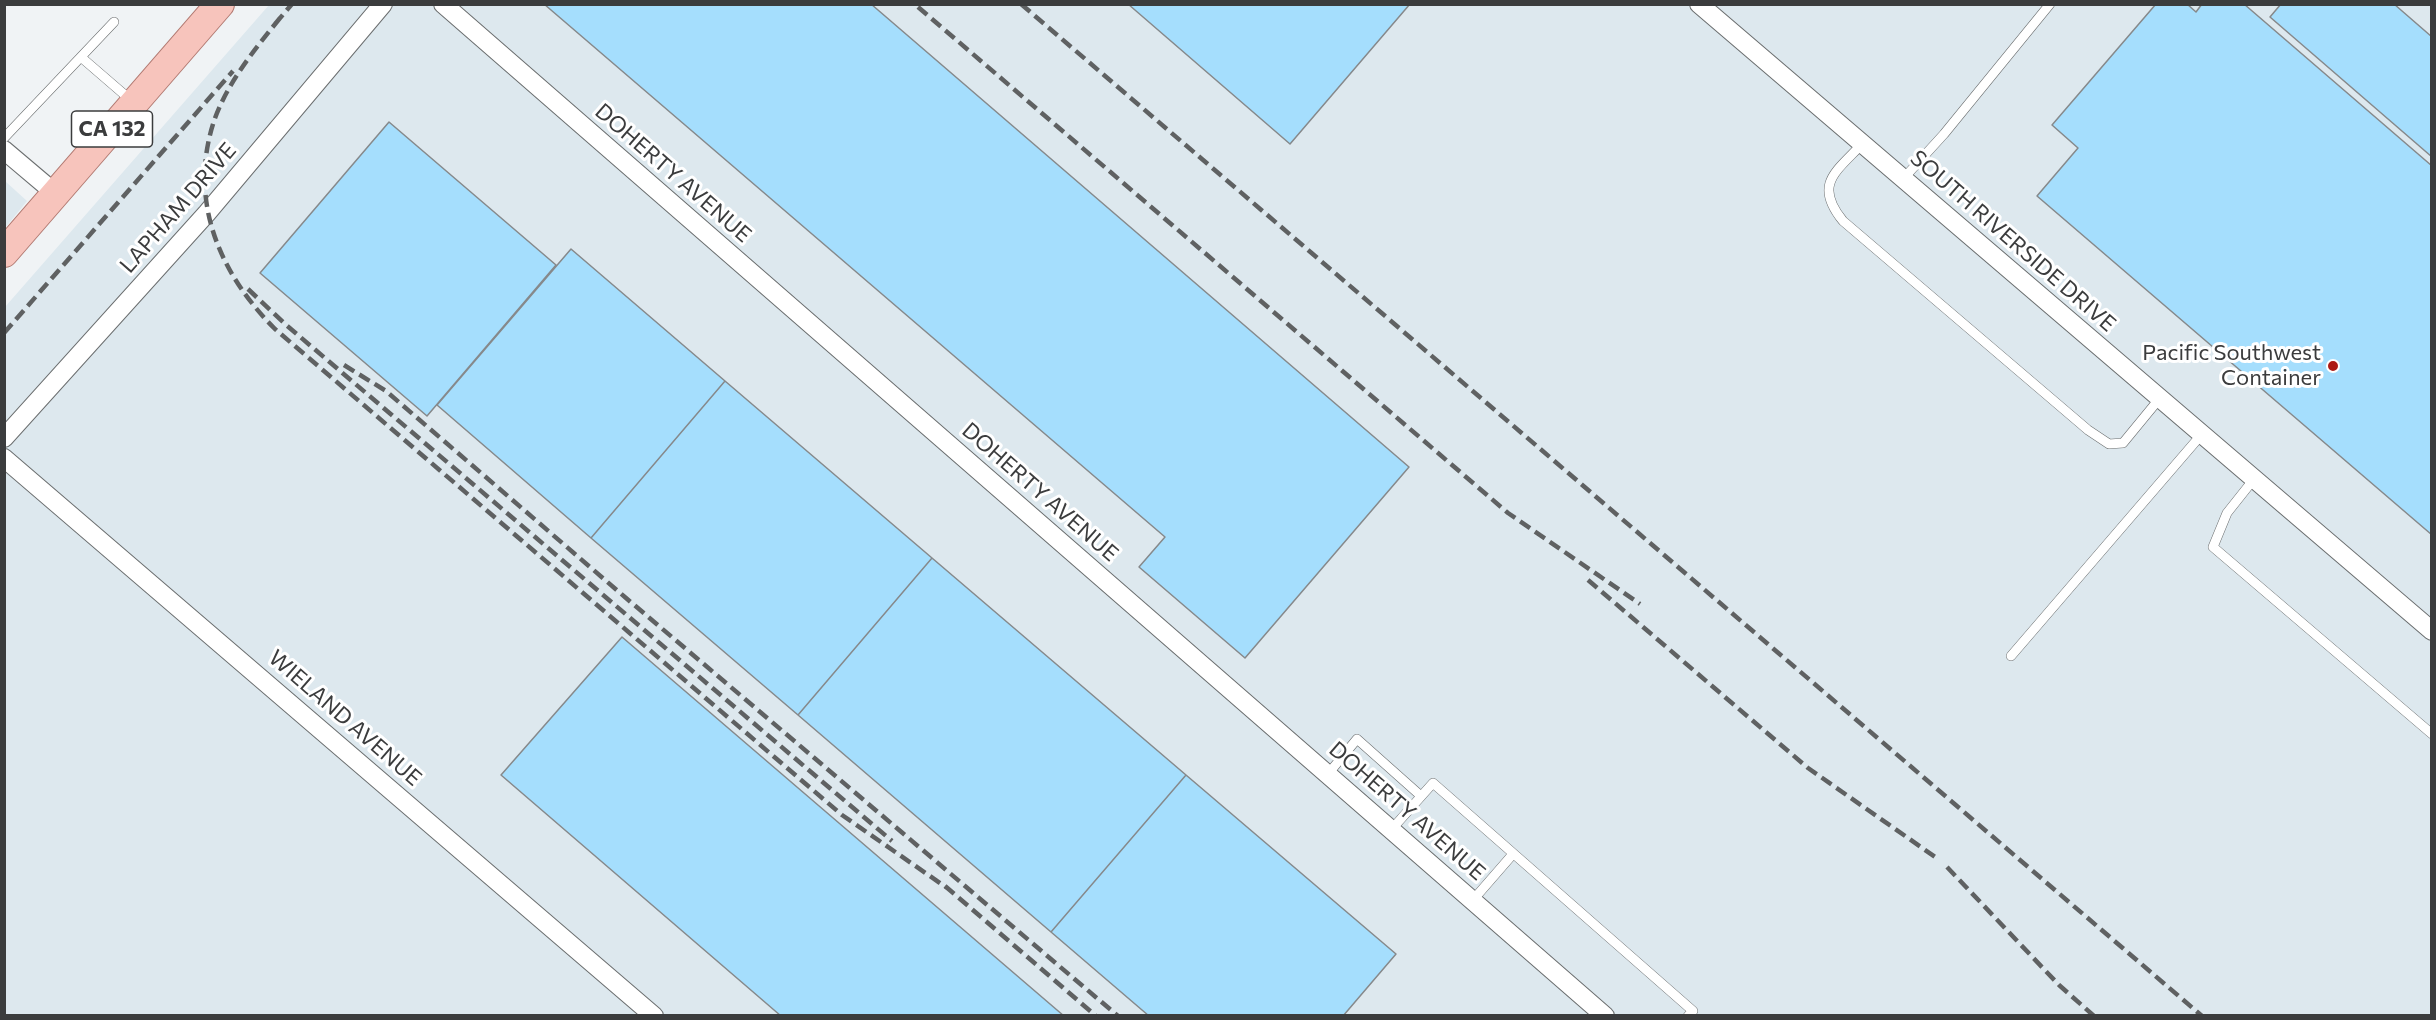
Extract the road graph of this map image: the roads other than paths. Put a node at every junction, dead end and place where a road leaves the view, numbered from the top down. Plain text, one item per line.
1 (383, 4) edge
2 (443, 4) edge
3 (1699, 4) edge
4 (2050, 4) edge
5 (216, 6) edge
6 (114, 22) dead end
7 (82, 58) junction
8 (135, 103) junction
9 (4, 138) edge
10 (1862, 144) junction
11 (4, 150) edge
12 (1903, 178) junction
13 (56, 194) junction
14 (4, 253) edge
15 (2160, 398) junction
16 (2202, 434) junction
17 (4, 438) edge
18 (4, 458) edge
19 (2254, 479) junction
20 (2432, 630) edge
21 (2011, 656) dead end
22 (2432, 734) edge
23 (1328, 774) junction
24 (1421, 796) junction
25 (1391, 830) junction
26 (1514, 854) junction
27 (1473, 900) junction
28 (654, 1016) edge
29 (1605, 1016) edge
30 (1688, 1016) edge

1 - 17 street, LAPHAM DRIVE
2 - 23 street, DOHERTY AVENUE
3 - 10 street, SOUTH RIVERSIDE DRIVE
4 - 12 lane
5 - 8 main road, CA 132
6 - 7 lane
7 - 8 lane
7 - 9 lane
8 - 13 main road, CA 132
10 - 12 street, SOUTH RIVERSIDE DRIVE
10 - 15 lane
11 - 13 street
12 - 15 street, SOUTH RIVERSIDE DRIVE
13 - 14 main road, CA 132
15 - 16 street, SOUTH RIVERSIDE DRIVE
16 - 19 street, SOUTH RIVERSIDE DRIVE
16 - 21 lane
18 - 28 street, WIELAND AVENUE
19 - 20 street, SOUTH RIVERSIDE DRIVE
19 - 22 lane
23 - 24 lane
23 - 25 street, DOHERTY AVENUE
24 - 25 lane
24 - 26 lane
25 - 27 street, DOHERTY AVENUE
26 - 27 lane
26 - 30 lane
27 - 29 street, DOHERTY AVENUE

